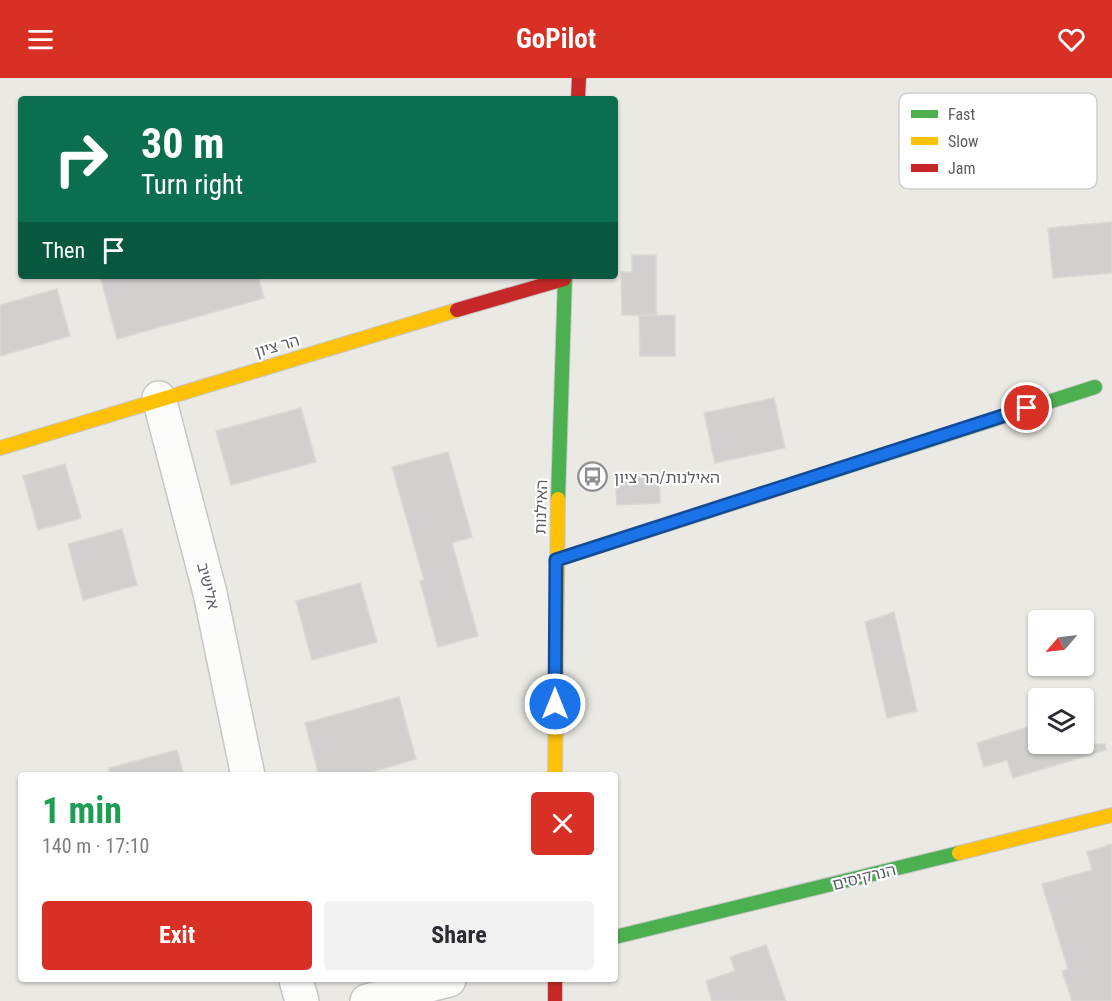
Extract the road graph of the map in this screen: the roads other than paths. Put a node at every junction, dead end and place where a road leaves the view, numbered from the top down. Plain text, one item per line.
1 (579, 78) edge
2 (578, 96) edge
3 (557, 279) edge
4 (564, 279) edge
5 (1095, 387) dead end
6 (159, 398) junction
7 (0, 448) edge
8 (556, 560) junction
9 (247, 772) edge
10 (555, 772) edge
11 (1112, 815) edge
12 (618, 936) edge
13 (297, 982) edge
14 (441, 982) edge
15 (555, 982) edge
16 (302, 1001) edge
17 (367, 1001) edge
18 (555, 1001) edge

1 - 2 street
3 - 6 street, הר ציון
4 - 8 street, האילנות
5 - 8 street
6 - 7 street, הר ציון
6 - 9 street, אלישיב
8 - 10 street, האילנות
11 - 12 street, הנרקיסים
13 - 16 street
14 - 17 street
15 - 18 street

